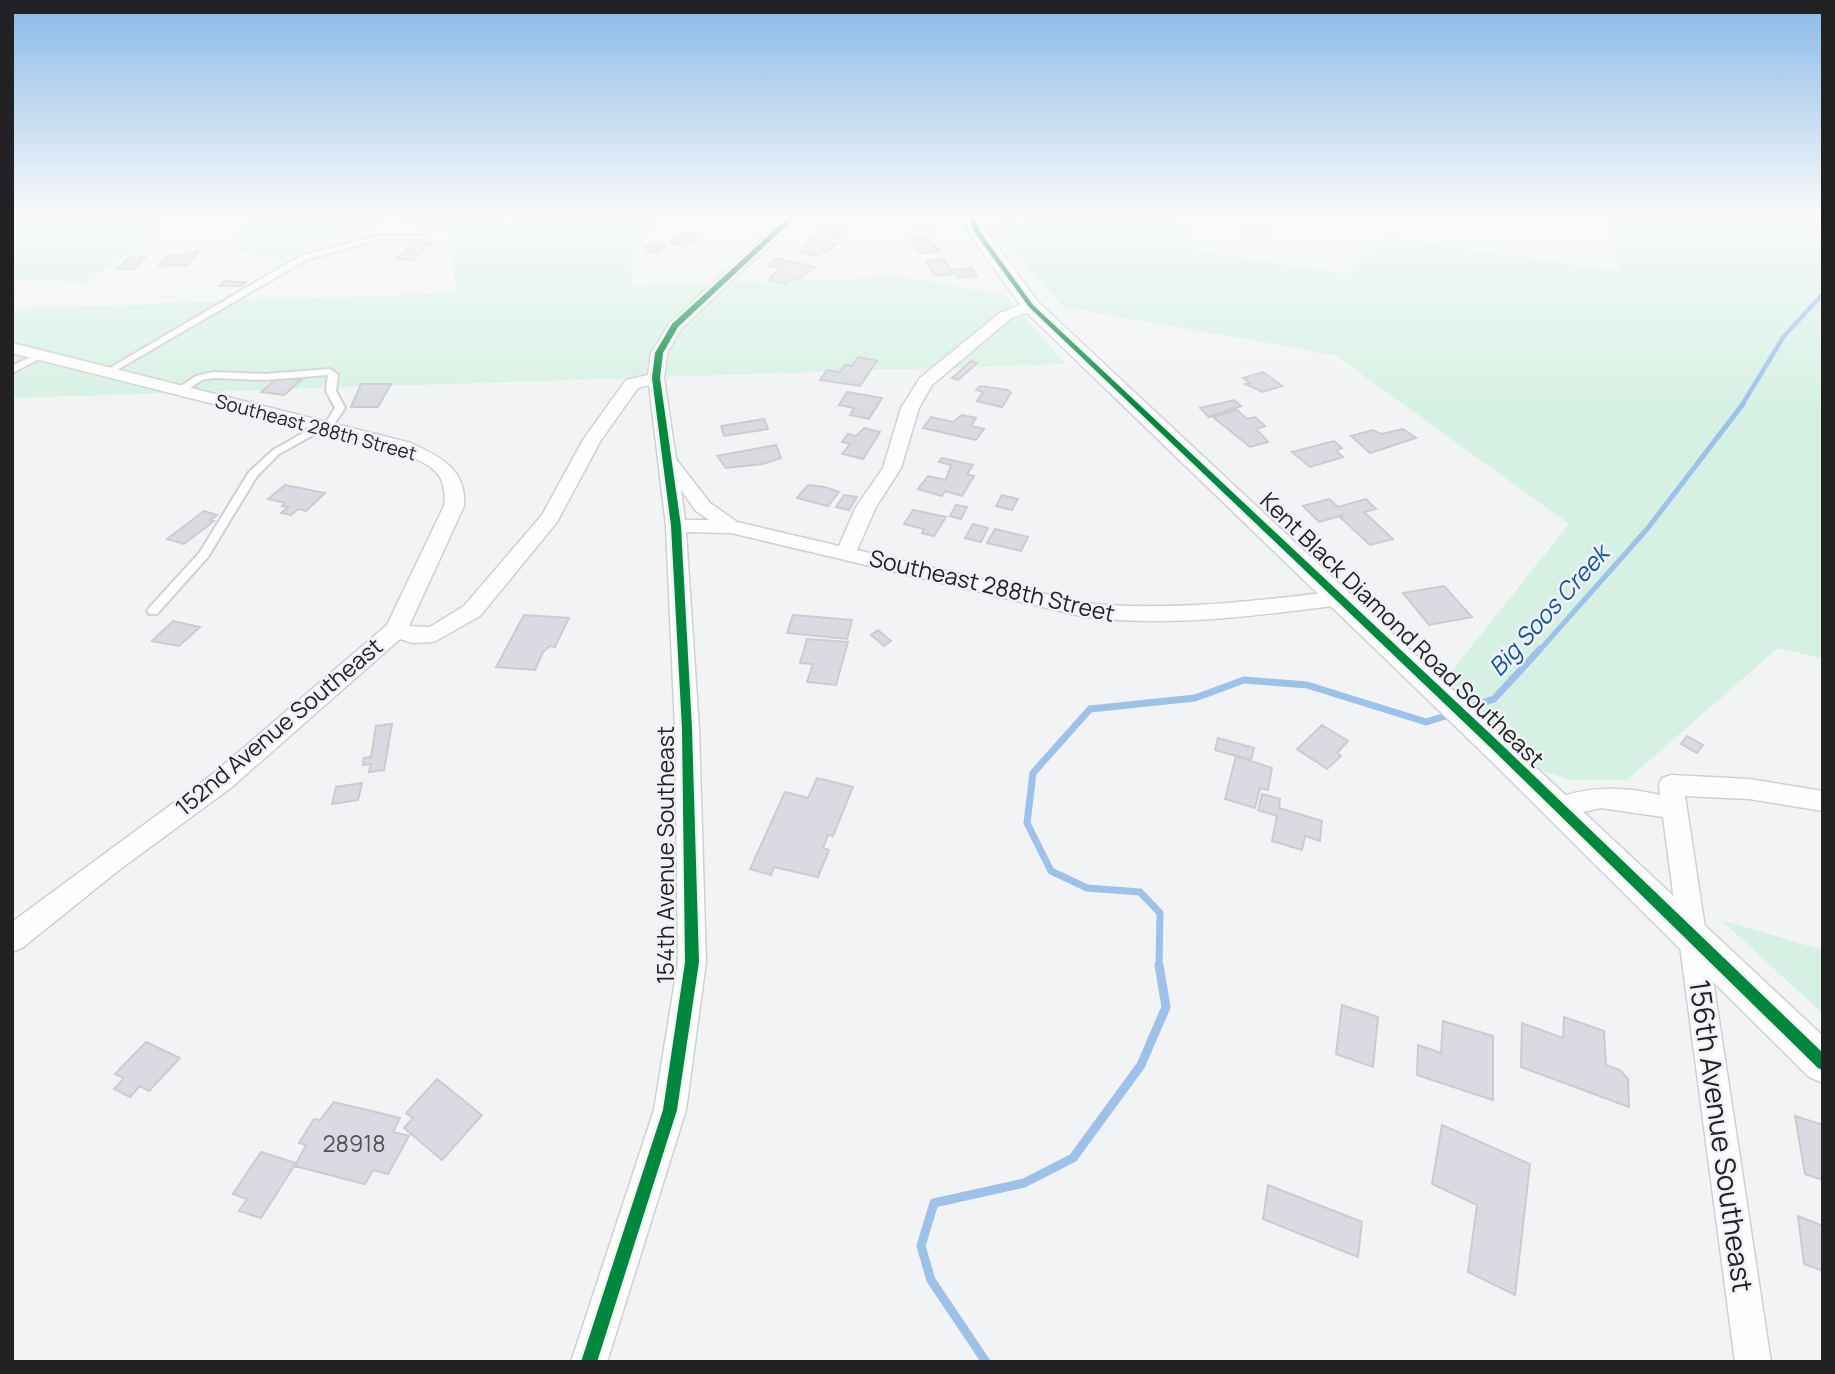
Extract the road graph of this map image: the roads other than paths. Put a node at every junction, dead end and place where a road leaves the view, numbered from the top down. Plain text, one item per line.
1 (268, 278) edge
2 (728, 278) edge
3 (1011, 278) edge
4 (1031, 306) junction
5 (12, 348) edge
6 (40, 355) junction
7 (12, 370) edge
8 (107, 372) junction
9 (656, 378) junction
10 (181, 390) junction
11 (325, 426) junction
12 (668, 460) junction
13 (676, 526) junction
14 (731, 527) junction
15 (846, 553) junction
16 (1340, 598) junction
17 (153, 611) dead end
18 (396, 629) junction
19 (1673, 797) junction
20 (1823, 801) edge
21 (1557, 808) junction
22 (1692, 938) junction
23 (12, 939) edge
24 (1823, 1063) edge
25 (589, 1362) edge
26 (1753, 1362) edge

1 - 8 lane
2 - 9 street
3 - 4 street, Kent Black Diamond Road Southeast
4 - 15 street
4 - 16 street, Kent Black Diamond Road Southeast
5 - 6 street, Southeast 288th Street
6 - 7 lane
6 - 8 street, Southeast 288th Street
8 - 10 street, Southeast 288th Street
9 - 12 street, 154th Avenue Southeast
9 - 18 street, 152nd Avenue Southeast
10 - 11 street, Southeast 288th Street
10 - 11 lane
11 - 17 lane
11 - 18 street, Southeast 288th Street
12 - 13 street, 154th Avenue Southeast
12 - 14 street, Southeast 288th Street
13 - 14 street, Southeast 288th Street
13 - 25 street, 154th Avenue Southeast
14 - 15 street, Southeast 288th Street
15 - 16 street, Southeast 288th Street
16 - 21 street, Kent Black Diamond Road Southeast
18 - 23 street, 152nd Avenue Southeast
19 - 20 street
19 - 21 street
19 - 22 street, 156th Avenue Southeast
21 - 22 street, Kent Black Diamond Road Southeast
22 - 24 street, Kent Black Diamond Road Southeast
22 - 26 street, 156th Avenue Southeast

